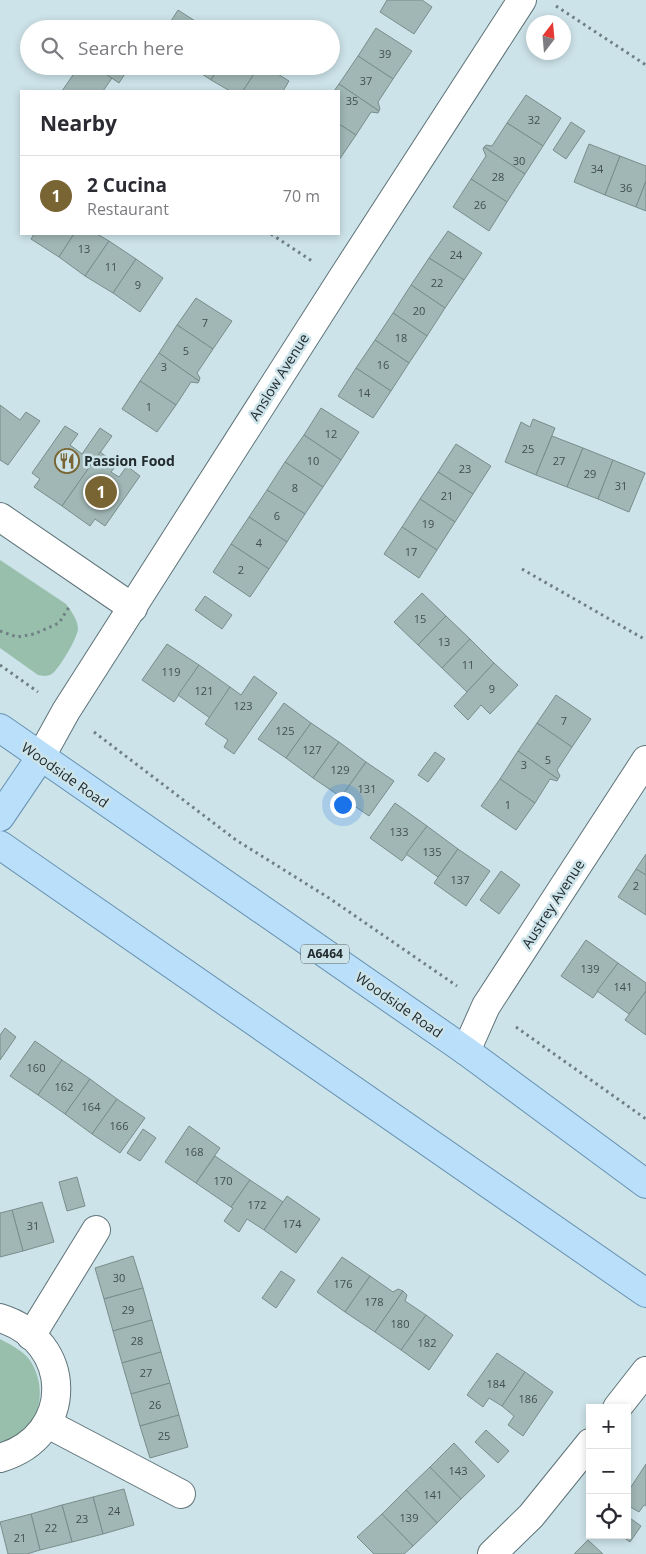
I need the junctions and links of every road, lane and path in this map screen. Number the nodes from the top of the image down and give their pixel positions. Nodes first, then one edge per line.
1 (522, 0) edge
2 (556, 6) dead end
3 (646, 65) edge
4 (272, 235) edge
5 (341, 280) junction
6 (0, 516) edge
7 (522, 569) dead end
8 (88, 577) junction
9 (133, 608) junction
10 (0, 631) edge
11 (646, 640) edge
12 (0, 665) edge
13 (66, 711) junction
14 (0, 728) edge
15 (40, 758) junction
16 (646, 760) edge
17 (0, 817) edge
18 (0, 845) edge
19 (486, 1006) junction
20 (466, 1051) junction
21 (646, 1119) edge
22 (646, 1184) edge
23 (96, 1230) dead end
24 (646, 1292) edge
25 (0, 1318) edge
26 (31, 1336) junction
27 (646, 1371) edge
28 (620, 1404) edge
29 (48, 1424) junction
30 (586, 1448) edge
31 (0, 1458) edge
32 (181, 1494) dead end
33 (492, 1554) edge

1 - 5 street, Anslow Avenue
2 - 3 path
4 - 5 path
5 - 9 street, Anslow Avenue
6 - 8 street
7 - 11 path
8 - 9 street
8 - 10 path
9 - 13 street, Anslow Avenue
12 - 13 path
13 - 15 street, Anslow Avenue
13 - 19 path
14 - 15 main road, Woodside Road / A6464
15 - 17 main road
15 - 20 main road, Woodside Road / A6464
16 - 19 street, Austrey Avenue
18 - 24 main road
19 - 20 street, Austrey Avenue
19 - 21 path
20 - 22 main road, Woodside Road / A6464
23 - 26 street
25 - 26 street
26 - 29 street
27 - 28 street
29 - 31 street
29 - 32 street
30 - 33 street

